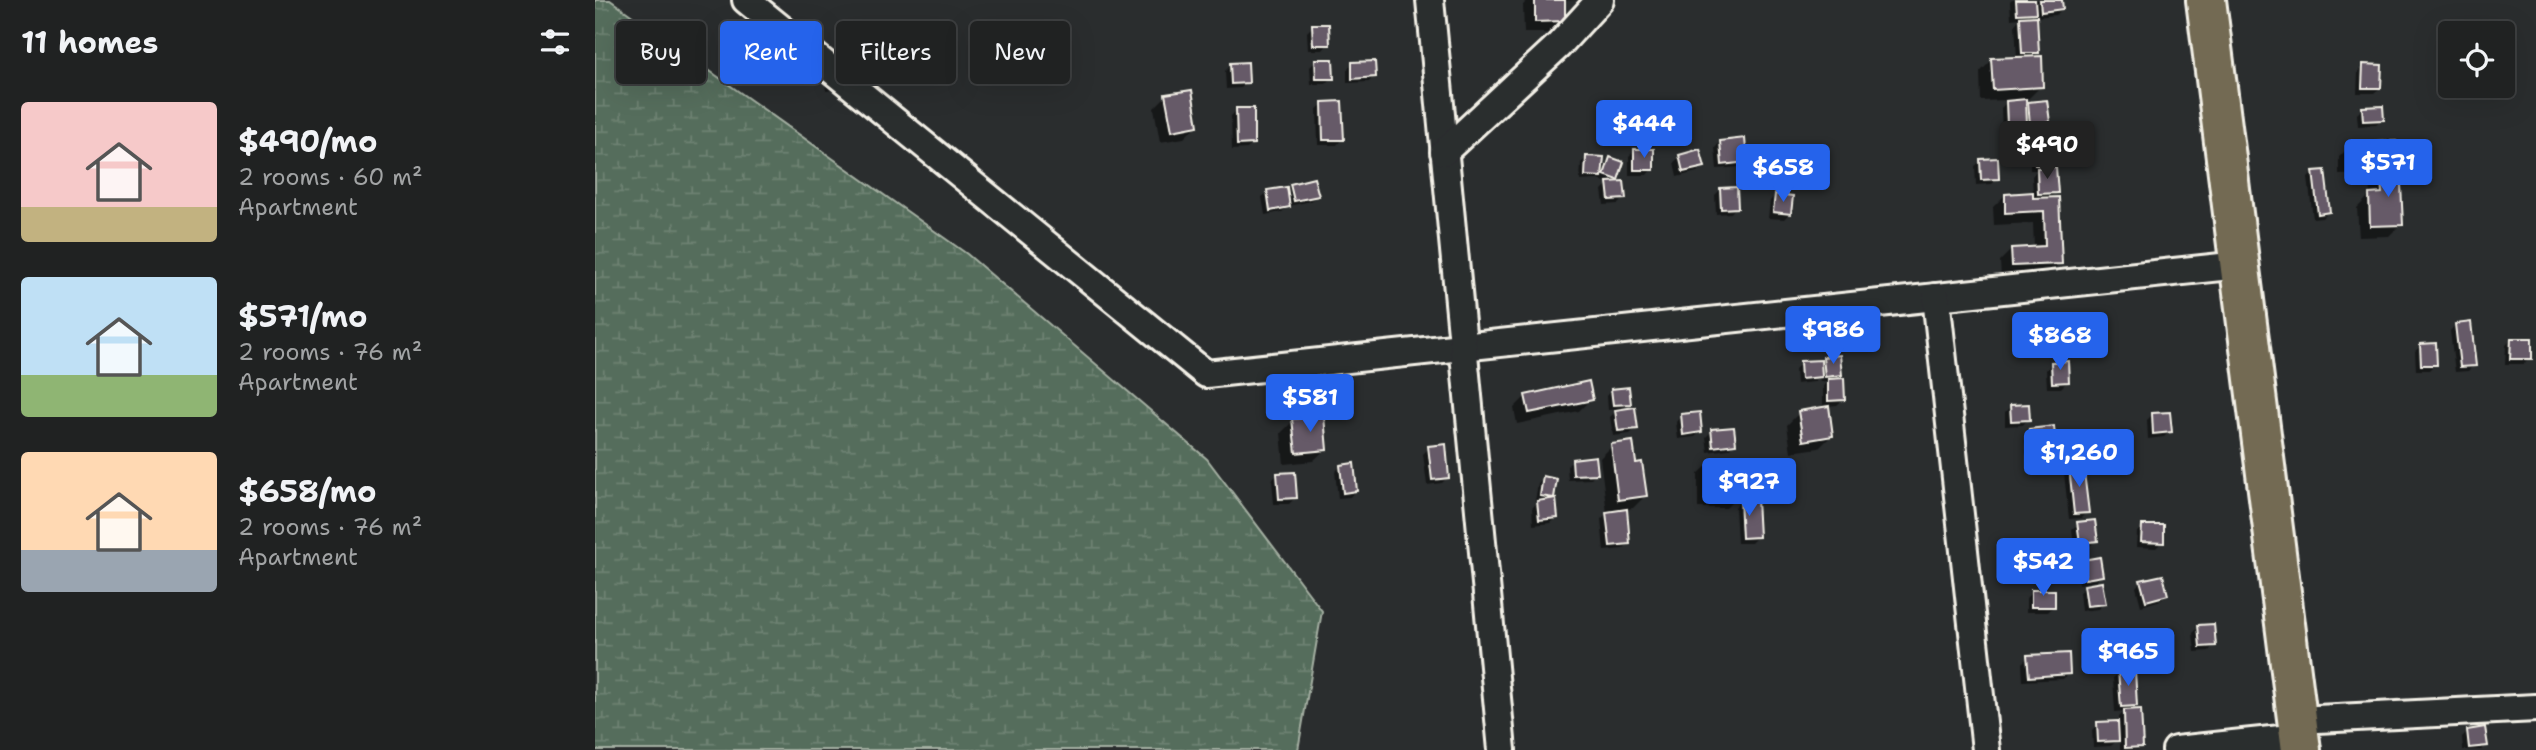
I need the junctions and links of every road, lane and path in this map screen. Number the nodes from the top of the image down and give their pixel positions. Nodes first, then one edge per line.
1 (745, 0) edge
2 (1430, 0) edge
3 (1600, 0) edge
4 (2206, 0) edge
5 (1444, 152) junction
6 (2240, 265) junction
7 (1936, 297) junction
8 (1463, 347) junction
9 (2536, 708) edge
10 (2299, 736) edge
11 (1502, 750) edge
12 (1986, 750) edge
13 (2176, 750) edge

1 - 8 street
2 - 5 street
3 - 5 street
4 - 6 main road
5 - 8 street
6 - 7 street
6 - 10 main road
7 - 8 street
7 - 12 street
8 - 11 street
9 - 10 street
10 - 13 street

